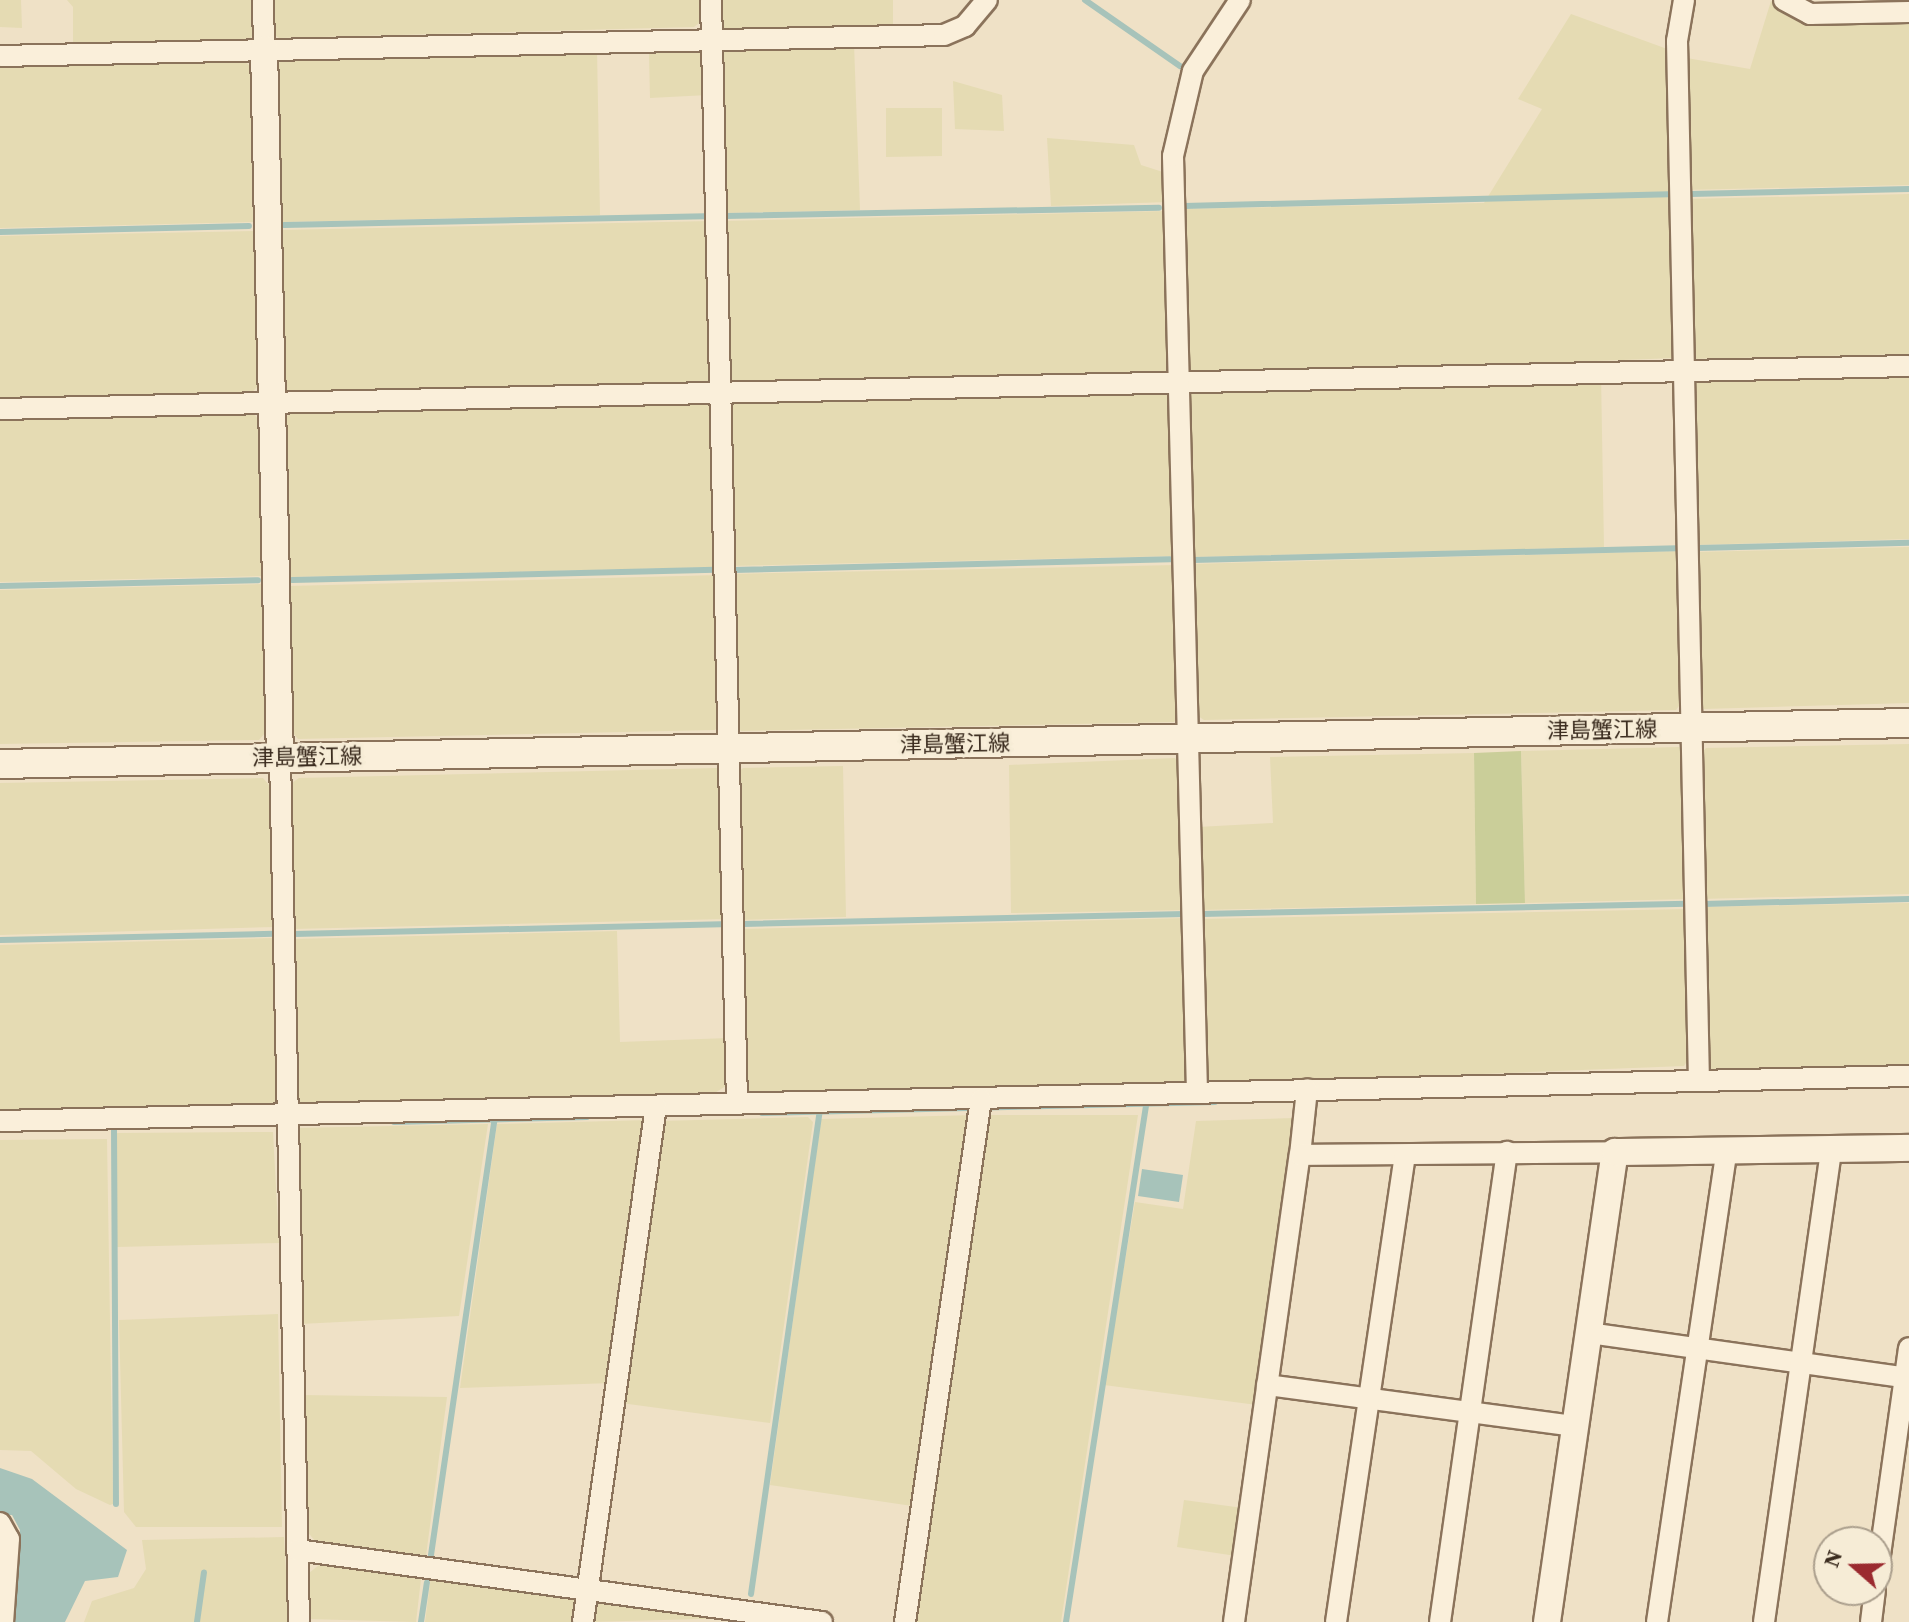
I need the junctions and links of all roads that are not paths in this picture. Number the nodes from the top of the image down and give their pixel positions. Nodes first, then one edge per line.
1 (263, 0) edge
2 (711, 0) edge
3 (987, 0) edge
4 (1240, 0) edge
5 (1684, 0) edge
6 (1784, 0) edge
7 (1909, 12) edge
8 (712, 41) junction
9 (264, 49) junction
10 (0, 56) edge
11 (1909, 366) edge
12 (1683, 371) junction
13 (1178, 384) junction
14 (720, 394) junction
15 (272, 404) junction
16 (0, 409) edge
17 (1909, 723) edge
18 (1692, 728) junction
19 (1189, 740) junction
20 (728, 749) junction
21 (280, 758) junction
22 (0, 764) edge
23 (1909, 1076) edge
24 (1699, 1080) junction
25 (1197, 1092) junction
26 (1307, 1095) junction
27 (737, 1102) junction
28 (980, 1106) junction
29 (655, 1112) junction
30 (287, 1113) junction
31 (0, 1121) edge
32 (1909, 1148) edge
33 (1831, 1150) junction
34 (1507, 1152) junction
35 (1615, 1152) junction
36 (1726, 1152) junction
37 (1300, 1155) junction
38 (1405, 1156) junction
39 (1589, 1333) junction
40 (1697, 1348) junction
41 (1909, 1348) edge
42 (1798, 1363) junction
43 (1907, 1378) edge
44 (1267, 1385) junction
45 (1370, 1399) junction
46 (1469, 1412) junction
47 (1576, 1426) junction
48 (0, 1523) edge
49 (1885, 1526) edge
50 (297, 1550) junction
51 (588, 1588) junction
52 (3, 1622) edge
53 (299, 1622) edge
54 (583, 1622) edge
55 (822, 1622) edge
56 (905, 1622) edge
57 (1234, 1622) edge
58 (1336, 1622) edge
59 (1440, 1622) edge
60 (1547, 1622) edge
61 (1657, 1622) edge
62 (1764, 1622) edge

1 - 9 street
2 - 8 street
3 - 8 street
4 - 13 street
5 - 12 street
6 - 7 street
8 - 9 street
8 - 14 street
9 - 10 street
9 - 15 street
11 - 12 street
12 - 13 street
12 - 18 street
13 - 14 street
13 - 19 street
14 - 15 street
14 - 20 street
15 - 16 street
15 - 21 street
17 - 18 main road, 津島蟹江線
18 - 19 main road, 津島蟹江線
18 - 24 street
19 - 20 main road, 津島蟹江線
19 - 25 street
20 - 21 main road, 津島蟹江線
20 - 27 street
21 - 22 main road, 津島蟹江線
21 - 30 street
23 - 24 street
24 - 26 street
25 - 26 street
25 - 28 street
26 - 37 street
27 - 28 street
27 - 29 street
28 - 56 street
29 - 30 street
29 - 51 street
30 - 31 street
30 - 50 street
32 - 33 street
33 - 36 street
33 - 42 street
34 - 35 street
34 - 38 street
34 - 46 street
35 - 36 street
35 - 39 street
36 - 40 street
37 - 38 street
37 - 44 street
38 - 45 street
39 - 40 street
39 - 47 street
40 - 42 street
40 - 61 street
41 - 43 street
42 - 43 street
42 - 62 street
43 - 49 street
44 - 45 street
44 - 57 street
45 - 46 street
45 - 58 street
46 - 47 street
46 - 59 street
47 - 60 street
48 - 52 street
50 - 51 street
50 - 53 street
51 - 54 street
51 - 55 street

